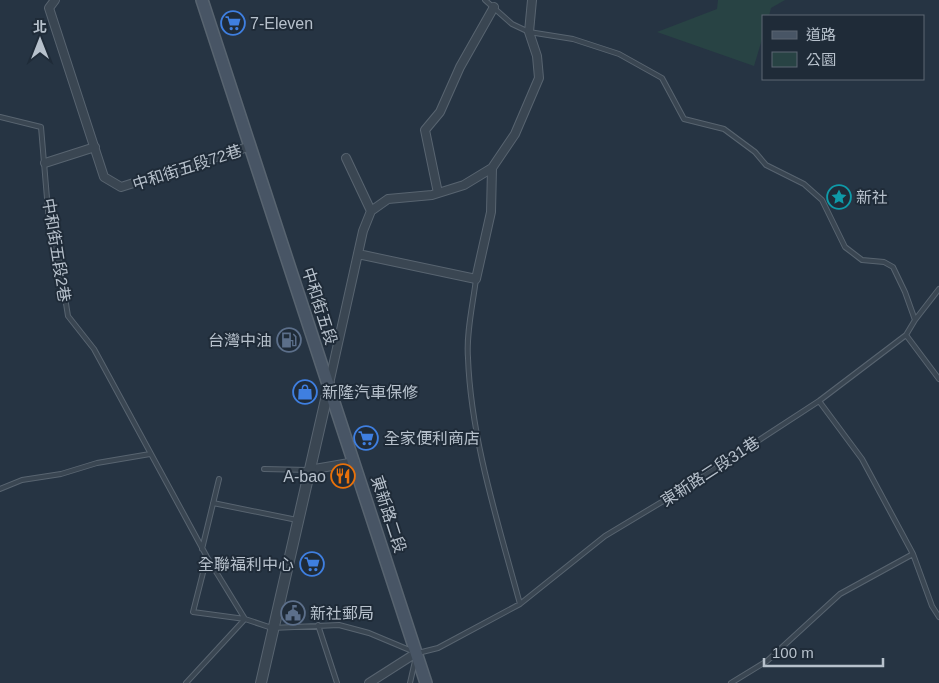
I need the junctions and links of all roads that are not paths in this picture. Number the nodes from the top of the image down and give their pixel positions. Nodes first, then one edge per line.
1 (55, 0) edge
2 (202, 0) edge
3 (485, 0) edge
4 (532, 0) edge
5 (494, 7) junction
6 (529, 32) junction
7 (0, 117) edge
8 (251, 146) junction
9 (95, 147) junction
10 (346, 158) dead end
11 (45, 164) junction
12 (492, 168) junction
13 (438, 193) junction
14 (371, 211) junction
15 (358, 254) junction
16 (476, 279) junction
17 (939, 289) edge
18 (915, 320) junction
19 (906, 335) junction
20 (939, 379) edge
21 (329, 386) junction
22 (819, 401) junction
23 (150, 454) junction
24 (355, 462) junction
25 (264, 469) dead end
26 (309, 470) junction
27 (219, 479) dead end
28 (0, 489) edge
29 (213, 503) junction
30 (297, 520) junction
31 (202, 549) junction
32 (913, 554) junction
33 (207, 557) junction
34 (520, 604) junction
35 (939, 617) edge
36 (246, 620) junction
37 (318, 625) junction
38 (272, 628) junction
39 (416, 653) junction
40 (186, 683) edge
41 (261, 683) edge
42 (337, 683) edge
43 (369, 683) edge
44 (410, 683) edge
45 (426, 683) edge
46 (731, 683) edge

1 - 9 street, 中和街五段72巷
2 - 8 main road, 中和街五段
3 - 5 lane
4 - 6 street
5 - 6 lane
5 - 13 street
6 - 12 street
6 - 18 lane
7 - 11 lane, 中和街五段2巷
8 - 9 street, 中和街五段72巷
8 - 21 main road, 中和街五段
9 - 11 street
10 - 14 street
11 - 23 lane, 中和街五段2巷
12 - 13 street
12 - 16 street
13 - 14 street
14 - 15 street
15 - 16 street
15 - 21 street
16 - 34 lane
17 - 18 lane, 東新路二段31巷
18 - 19 lane, 東新路二段31巷
19 - 20 lane
19 - 22 lane, 東新路二段31巷
21 - 24 main road, 東新路二段
21 - 26 street
22 - 32 lane
22 - 34 lane, 東新路二段31巷
23 - 28 lane
23 - 31 lane, 中和街五段2巷
24 - 26 street
24 - 39 main road, 東新路二段
25 - 26 lane
26 - 30 street
27 - 29 lane
29 - 30 lane
29 - 31 lane
30 - 38 street
31 - 33 lane, 中和街五段2巷
32 - 35 lane
32 - 46 lane
33 - 36 lane, 中和街五段2巷
33 - 36 lane
34 - 39 lane, 東新路二段31巷
36 - 38 lane
36 - 40 lane
37 - 38 lane
37 - 39 lane
37 - 42 lane
38 - 41 street
39 - 43 street
39 - 44 lane
39 - 45 main road, 東新路二段

